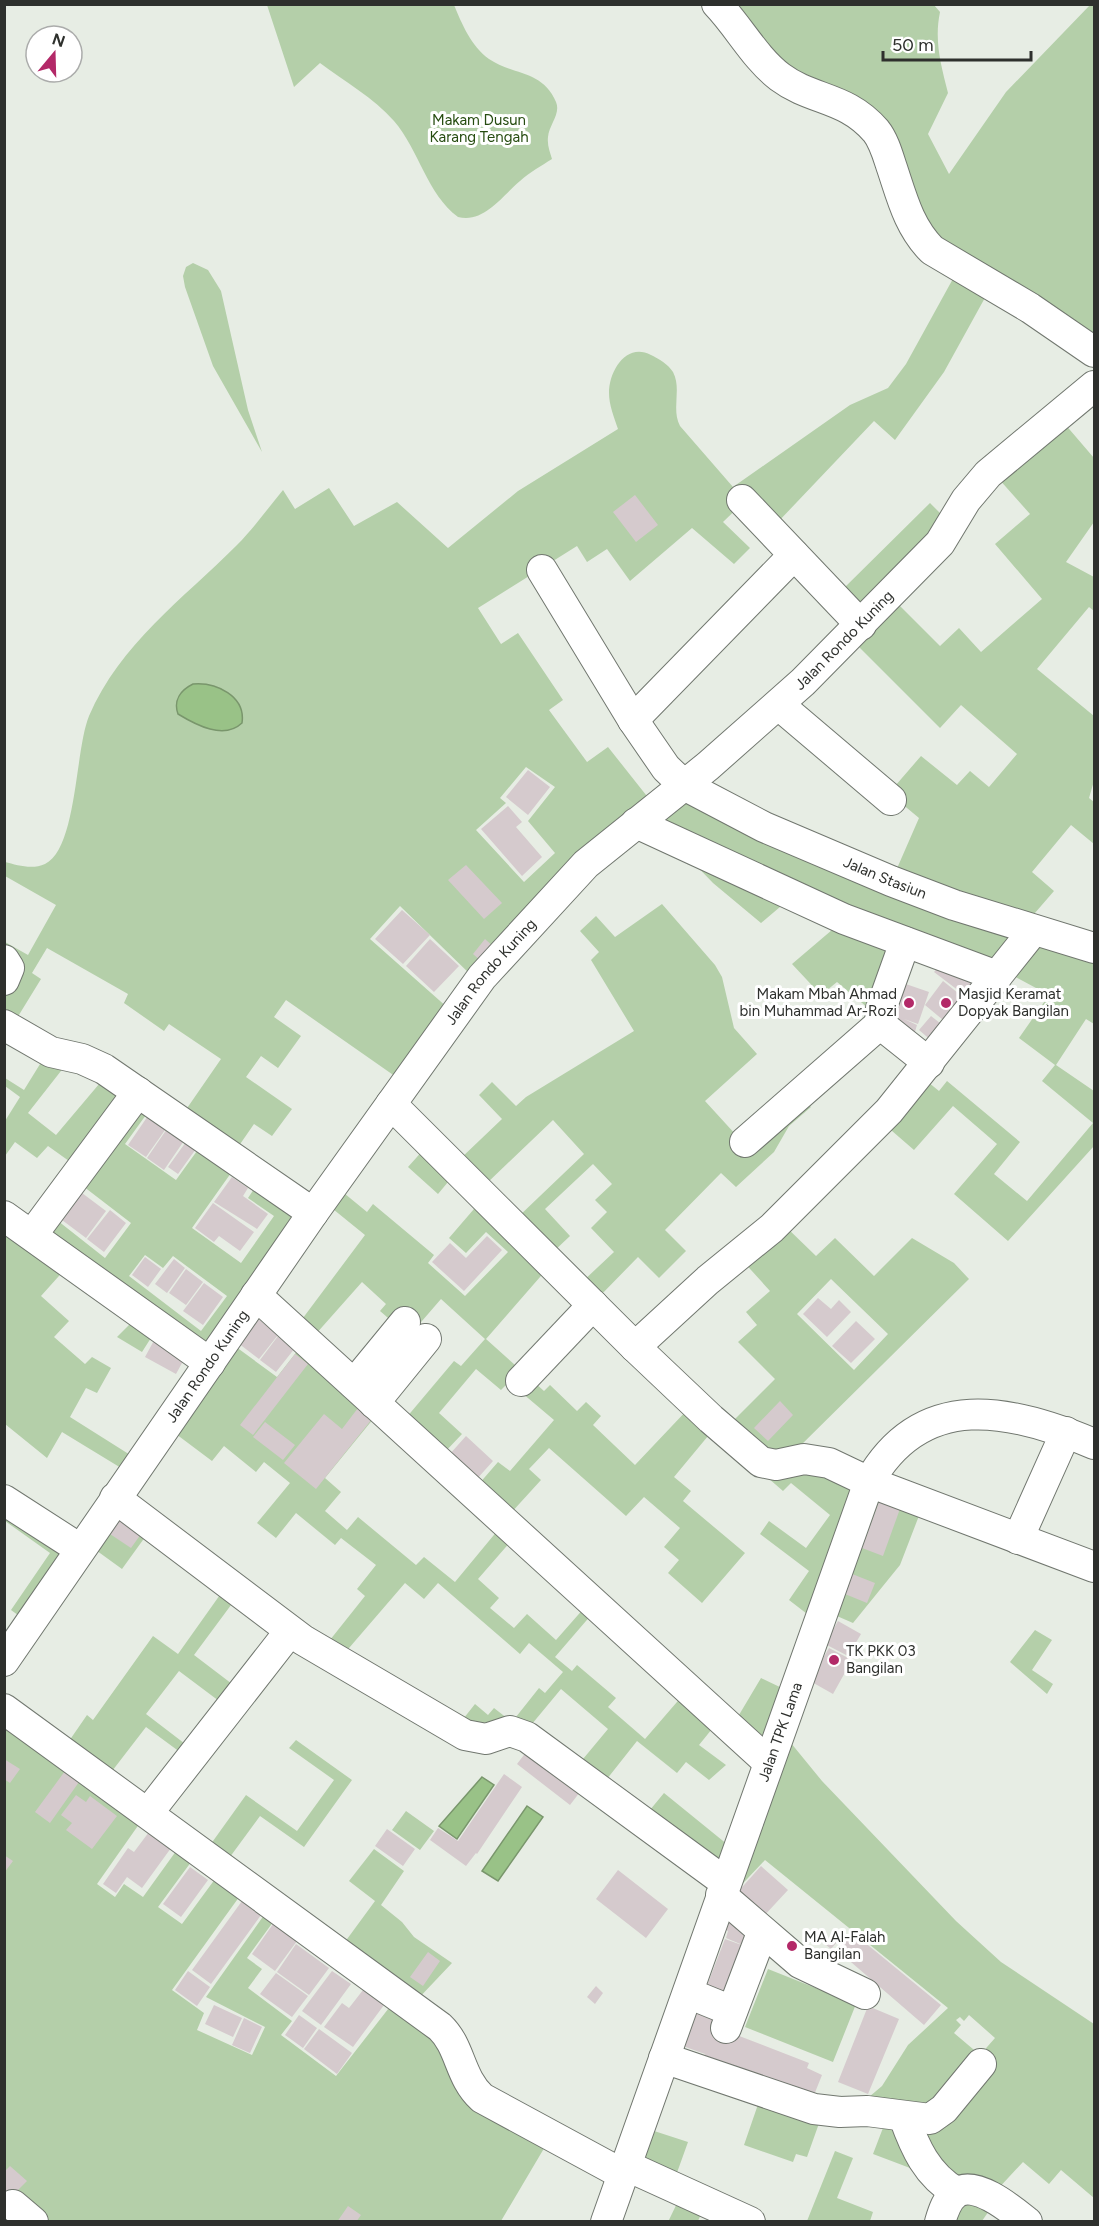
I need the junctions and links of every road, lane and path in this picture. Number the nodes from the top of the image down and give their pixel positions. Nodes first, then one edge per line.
1 (717, 4) edge
2 (1095, 352) edge
3 (1095, 386) edge
4 (742, 500) dead end
5 (794, 555) junction
6 (542, 570) dead end
7 (861, 625) junction
8 (779, 705) junction
9 (633, 720) junction
10 (684, 785) junction
11 (891, 800) dead end
12 (636, 823) junction
13 (1033, 931) junction
14 (905, 942) junction
15 (1095, 948) edge
16 (4, 960) edge
17 (998, 976) junction
18 (4, 980) edge
19 (4, 1024) edge
20 (880, 1024) junction
21 (929, 1063) junction
22 (138, 1092) junction
23 (391, 1104) junction
24 (745, 1142) dead end
25 (313, 1213) junction
26 (4, 1215) edge
27 (32, 1235) junction
28 (256, 1295) junction
29 (593, 1305) junction
30 (416, 1331) dead end
31 (635, 1347) junction
32 (210, 1363) junction
33 (521, 1381) dead end
34 (364, 1394) junction
35 (1066, 1432) junction
36 (1095, 1444) edge
37 (868, 1482) junction
38 (115, 1498) junction
39 (4, 1500) edge
40 (1018, 1539) junction
41 (80, 1550) junction
42 (1095, 1568) edge
43 (290, 1631) junction
44 (4, 1660) edge
45 (4, 1709) edge
46 (768, 1762) junction
47 (148, 1813) junction
48 (723, 1889) junction
49 (762, 1933) junction
50 (865, 1994) dead end
51 (695, 1996) dead end
52 (664, 2058) junction
53 (981, 2064) dead end
54 (904, 2117) junction
55 (625, 2171) junction
56 (956, 2192) junction
57 (606, 2222) edge
58 (750, 2222) edge
59 (940, 2222) edge
60 (1027, 2222) edge

1 - 2 street
3 - 7 street, Jalan Rondo Kuning
4 - 5 street
5 - 7 street
5 - 9 street
6 - 9 street, Jalan Stasiun
7 - 8 street, Jalan Rondo Kuning
8 - 10 street, Jalan Rondo Kuning
8 - 11 street
9 - 10 street, Jalan Stasiun
10 - 12 street, Jalan Rondo Kuning
10 - 13 street, Jalan Stasiun
12 - 14 street
12 - 23 street, Jalan Rondo Kuning
13 - 15 street, Jalan Stasiun
13 - 17 street
14 - 17 street
14 - 20 street
16 - 18 street
17 - 21 street
19 - 22 street
20 - 21 street
20 - 24 street
21 - 31 street
22 - 25 street
22 - 27 street
23 - 25 street, Jalan Rondo Kuning
23 - 29 street
25 - 28 street, Jalan Rondo Kuning
26 - 27 street
27 - 32 street
28 - 32 street, Jalan Rondo Kuning
28 - 34 street
29 - 31 street
29 - 33 street
30 - 34 street
31 - 37 street
32 - 38 street, Jalan Rondo Kuning
34 - 46 street
35 - 36 street, Jalan TPK Lama
35 - 37 street, Jalan TPK Lama
35 - 40 street
37 - 40 street
37 - 46 street, Jalan TPK Lama
38 - 41 street, Jalan Rondo Kuning
38 - 43 street
39 - 41 street
40 - 42 street
41 - 44 street, Jalan Rondo Kuning
43 - 47 street
43 - 48 street
45 - 47 street
46 - 48 street, Jalan TPK Lama
47 - 55 street
48 - 49 street
48 - 52 street, Jalan TPK Lama
49 - 50 street
49 - 51 street
52 - 54 street
52 - 55 street, Jalan TPK Lama
53 - 54 street
54 - 56 street
55 - 57 street, Jalan TPK Lama
55 - 58 street
56 - 59 street
56 - 60 street

